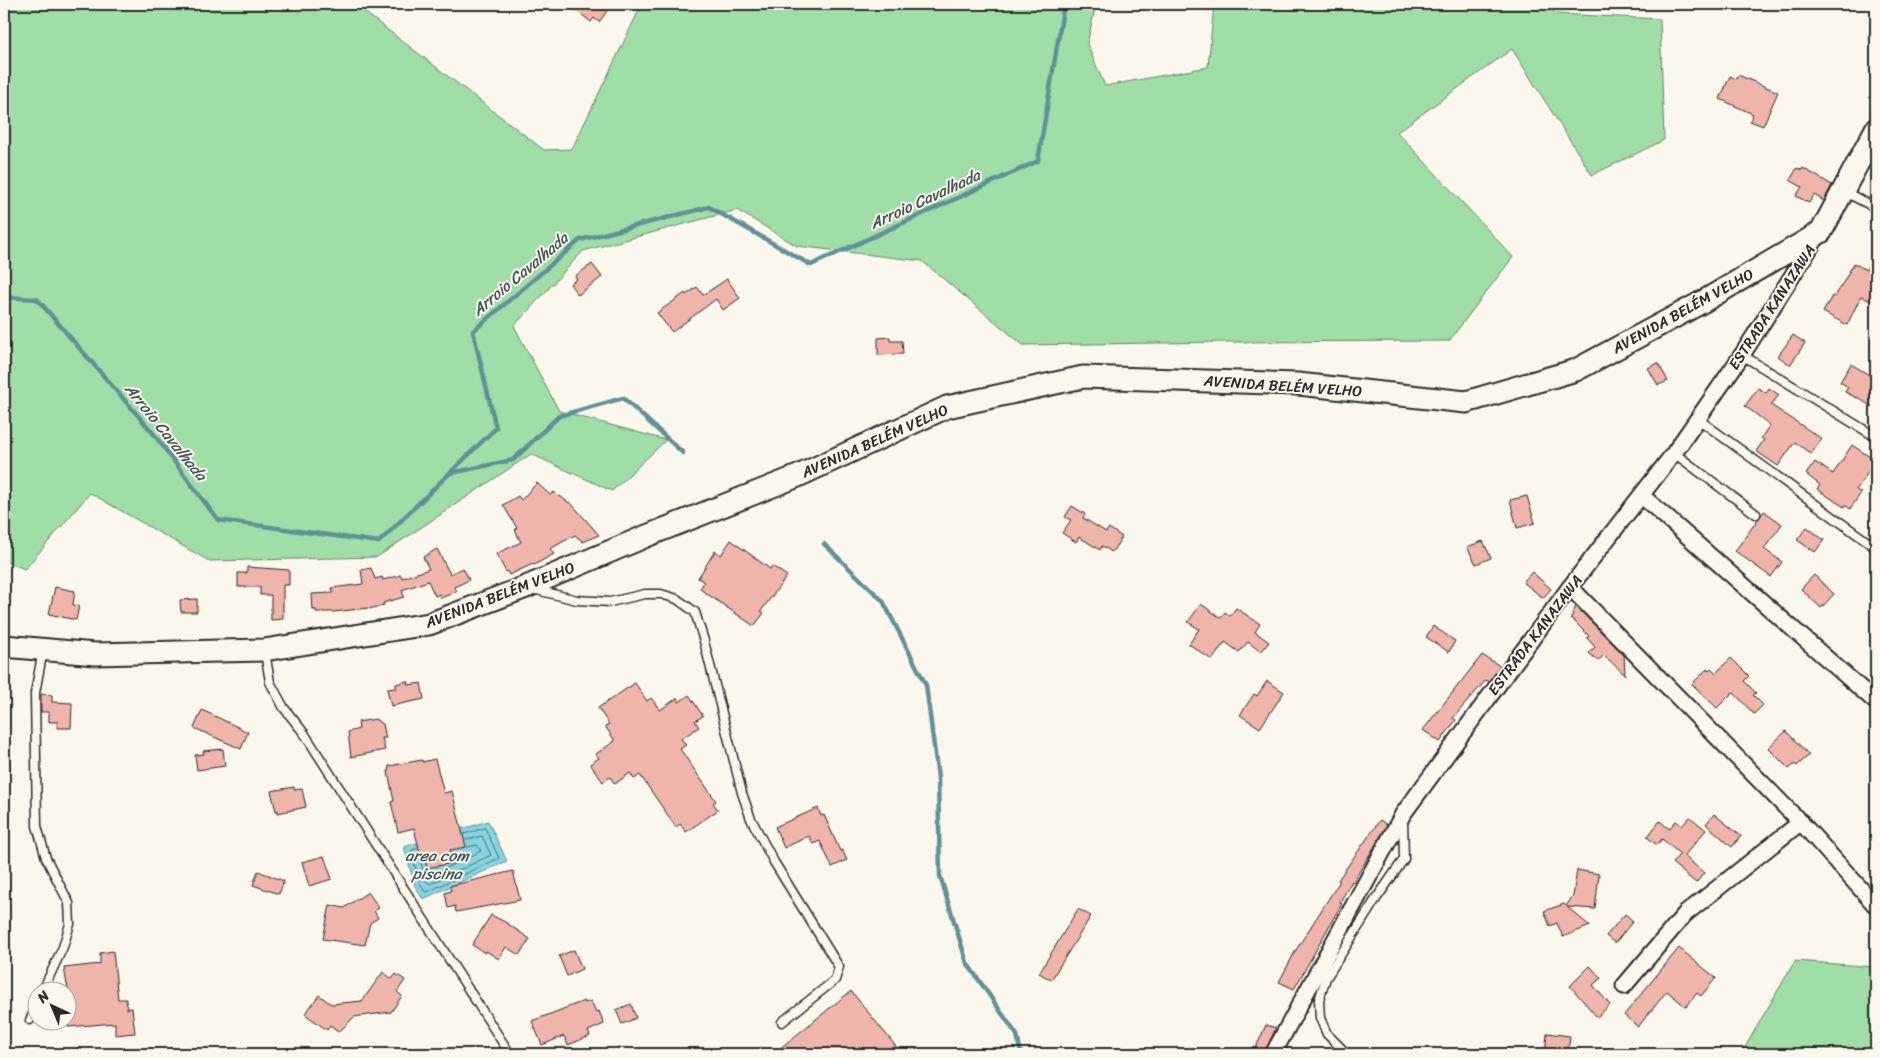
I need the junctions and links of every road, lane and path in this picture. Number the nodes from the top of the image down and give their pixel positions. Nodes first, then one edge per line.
1 (1876, 129) edge
2 (1843, 191) junction
3 (1876, 208) edge
4 (1821, 232) junction
5 (1742, 355) junction
6 (1698, 419) junction
7 (1876, 437) edge
8 (1674, 453) junction
9 (1642, 496) junction
10 (1756, 514) dead end
11 (1876, 548) edge
12 (526, 587) junction
13 (1570, 588) junction
14 (4, 646) edge
15 (44, 649) junction
16 (264, 650) junction
17 (1876, 702) edge
18 (1403, 814) junction
19 (1801, 822) junction
20 (1876, 906) edge
21 (48, 980) edge
22 (1624, 986) dead end
23 (782, 1022) dead end
24 (510, 1054) edge
25 (1273, 1054) edge
26 (1347, 1054) edge

1 - 2 main road
2 - 3 lane
2 - 4 main road
4 - 5 street, ESTRADA KANAZAWA
4 - 12 main road, AVENIDA BELÉM VELHO
5 - 6 street, ESTRADA KANAZAWA
5 - 7 lane
6 - 8 street, ESTRADA KANAZAWA
6 - 11 lane
8 - 9 street, ESTRADA KANAZAWA
8 - 10 lane
9 - 13 street, ESTRADA KANAZAWA
9 - 17 street
12 - 16 main road, AVENIDA BELÉM VELHO
12 - 23 lane
13 - 18 street, ESTRADA KANAZAWA
13 - 19 street
14 - 15 main road, AVENIDA BELÉM VELHO
15 - 16 main road, AVENIDA BELÉM VELHO
15 - 21 lane
16 - 24 lane
18 - 25 street, ESTRADA KANAZAWA
18 - 26 lane
19 - 20 street
19 - 22 street

